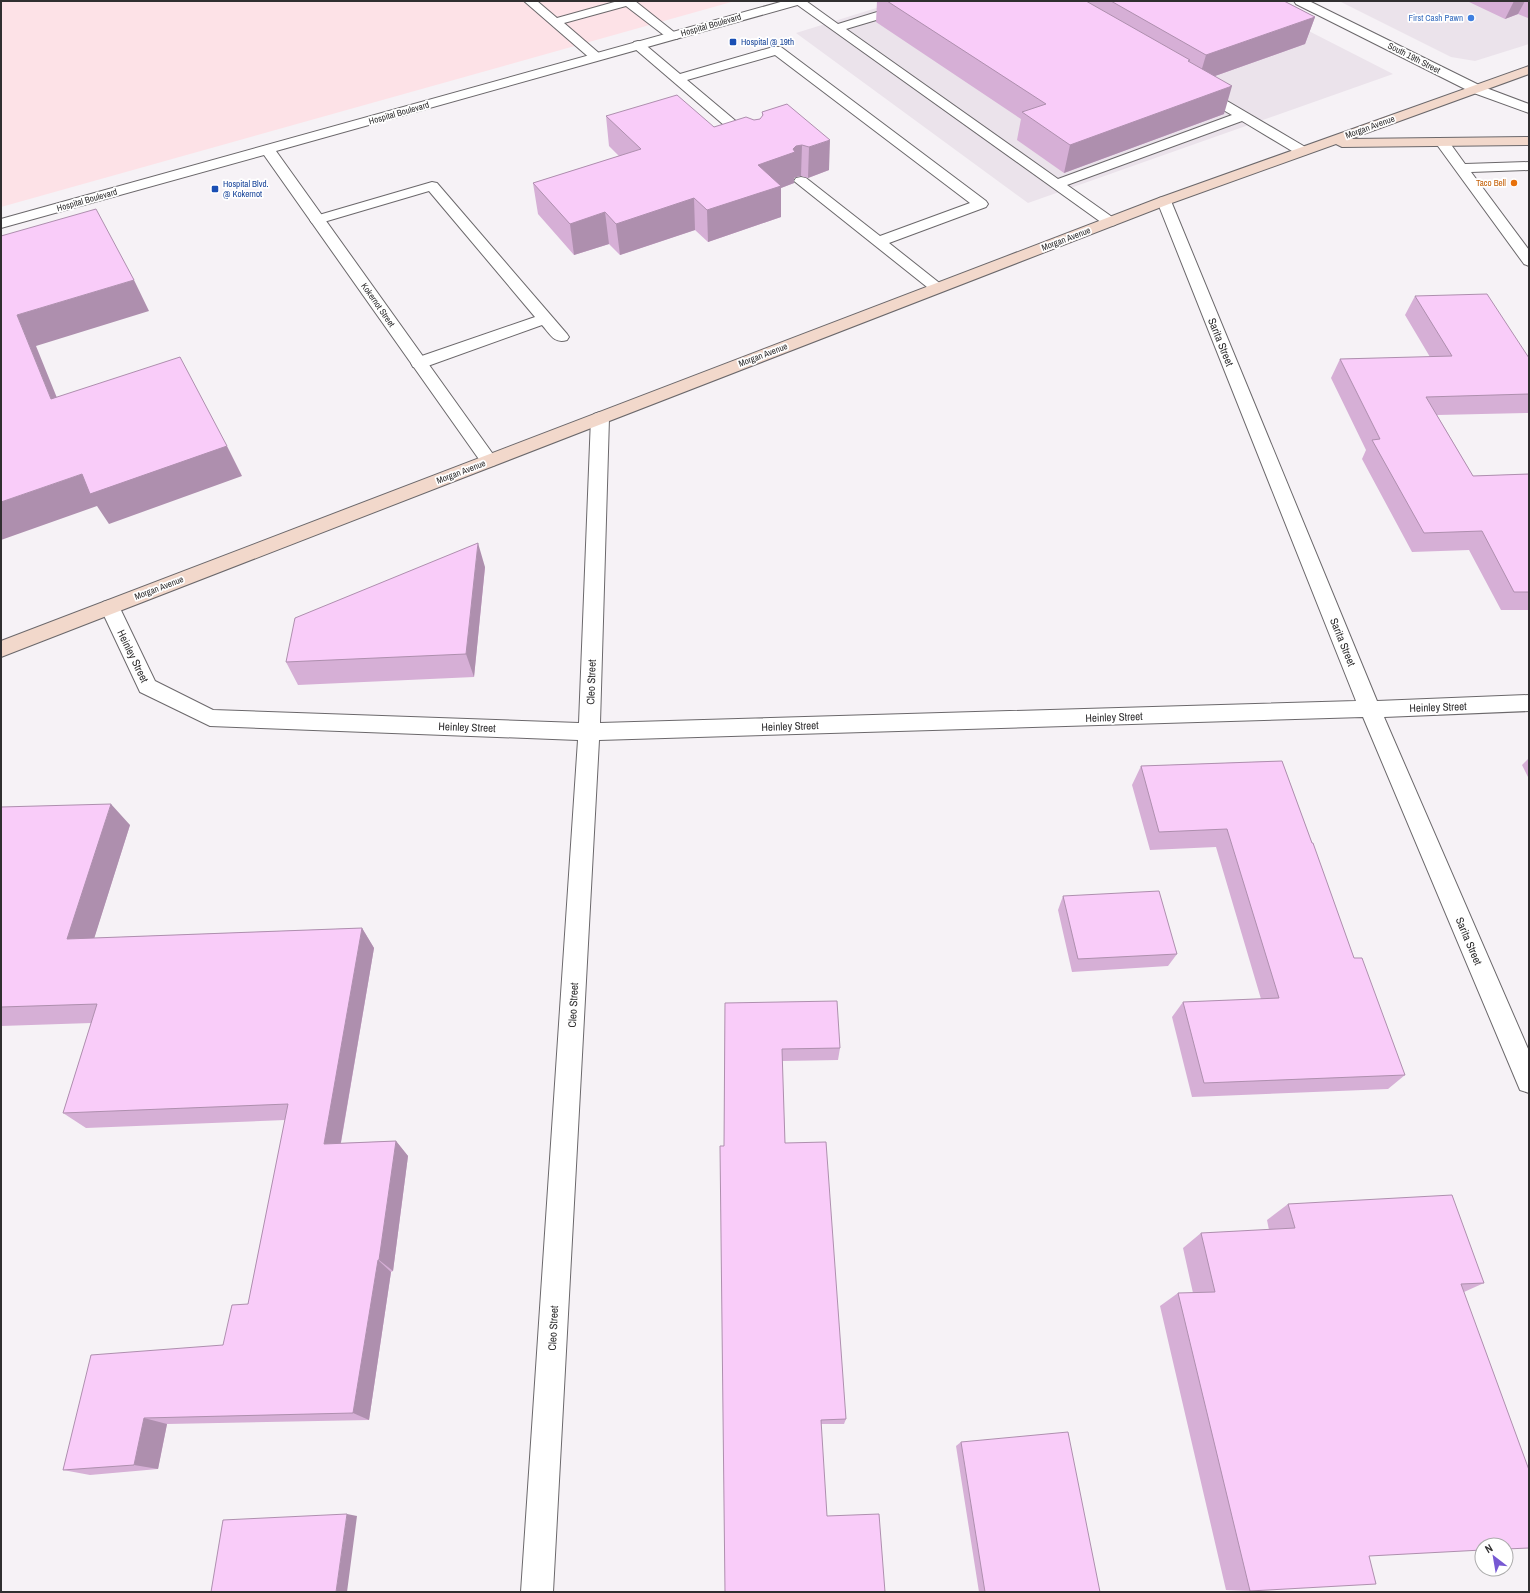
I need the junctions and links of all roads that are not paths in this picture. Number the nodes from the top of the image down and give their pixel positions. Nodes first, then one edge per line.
1 (530, 1) edge
2 (797, 1) edge
3 (926, 1) edge
4 (1300, 1) edge
5 (628, 2) edge
6 (554, 22) junction
7 (837, 28) junction
8 (673, 36) junction
9 (638, 45) junction
10 (596, 57) junction
11 (1529, 70) edge
12 (678, 79) junction
13 (1189, 84) edge
14 (1476, 89) junction
15 (1529, 109) edge
16 (1243, 116) junction
17 (1529, 141) edge
18 (1442, 142) junction
19 (1325, 143) junction
20 (755, 145) edge
21 (267, 149) junction
22 (1302, 151) junction
23 (1529, 166) edge
24 (1462, 168) junction
25 (800, 181) edge
26 (1058, 184) junction
27 (1164, 201) junction
28 (317, 220) junction
29 (1110, 222) junction
30 (1, 224) edge
31 (878, 242) junction
32 (1529, 261) edge
33 (937, 288) junction
34 (545, 319) junction
35 (561, 337) dead end
36 (419, 363) junction
37 (600, 418) junction
38 (489, 461) junction
39 (110, 607) junction
40 (1, 649) edge
41 (1529, 703) edge
42 (1370, 710) junction
43 (590, 732) junction
44 (1529, 1081) edge
45 (537, 1592) edge

1 - 6 street
2 - 7 street
2 - 8 street, Hospital Boulevard
3 - 7 street
4 - 14 street, South 19th Street
5 - 6 street
5 - 8 street
6 - 10 street
7 - 26 street
8 - 9 street, Hospital Boulevard
9 - 10 street, Hospital Boulevard
9 - 12 street
10 - 21 street, Hospital Boulevard
11 - 14 main road, Morgan Avenue
12 - 20 street
12 - 31 street
13 - 16 street
14 - 15 street, South 19th Street
14 - 19 main road, Morgan Avenue
16 - 22 street
16 - 26 street
17 - 18 main road
18 - 19 main road
18 - 24 street
19 - 22 main road, Morgan Avenue
21 - 28 street, Kokernot Street
21 - 30 street, Hospital Boulevard
22 - 27 main road, Morgan Avenue
23 - 24 street
24 - 32 street
25 - 31 street
26 - 29 street
27 - 29 main road, Morgan Avenue
27 - 42 street, Sarita Street
28 - 34 street
28 - 36 street, Kokernot Street
29 - 33 main road, Morgan Avenue
31 - 33 street
33 - 37 main road, Morgan Avenue
34 - 35 street
34 - 36 street
36 - 38 street, Kokernot Street
37 - 38 main road, Morgan Avenue
37 - 43 street, Cleo Street
38 - 39 main road, Morgan Avenue
39 - 40 main road, Morgan Avenue
39 - 43 street, Heinley Street
41 - 42 street, Heinley Street
42 - 43 street, Heinley Street
42 - 44 street, Sarita Street
43 - 45 street, Cleo Street

